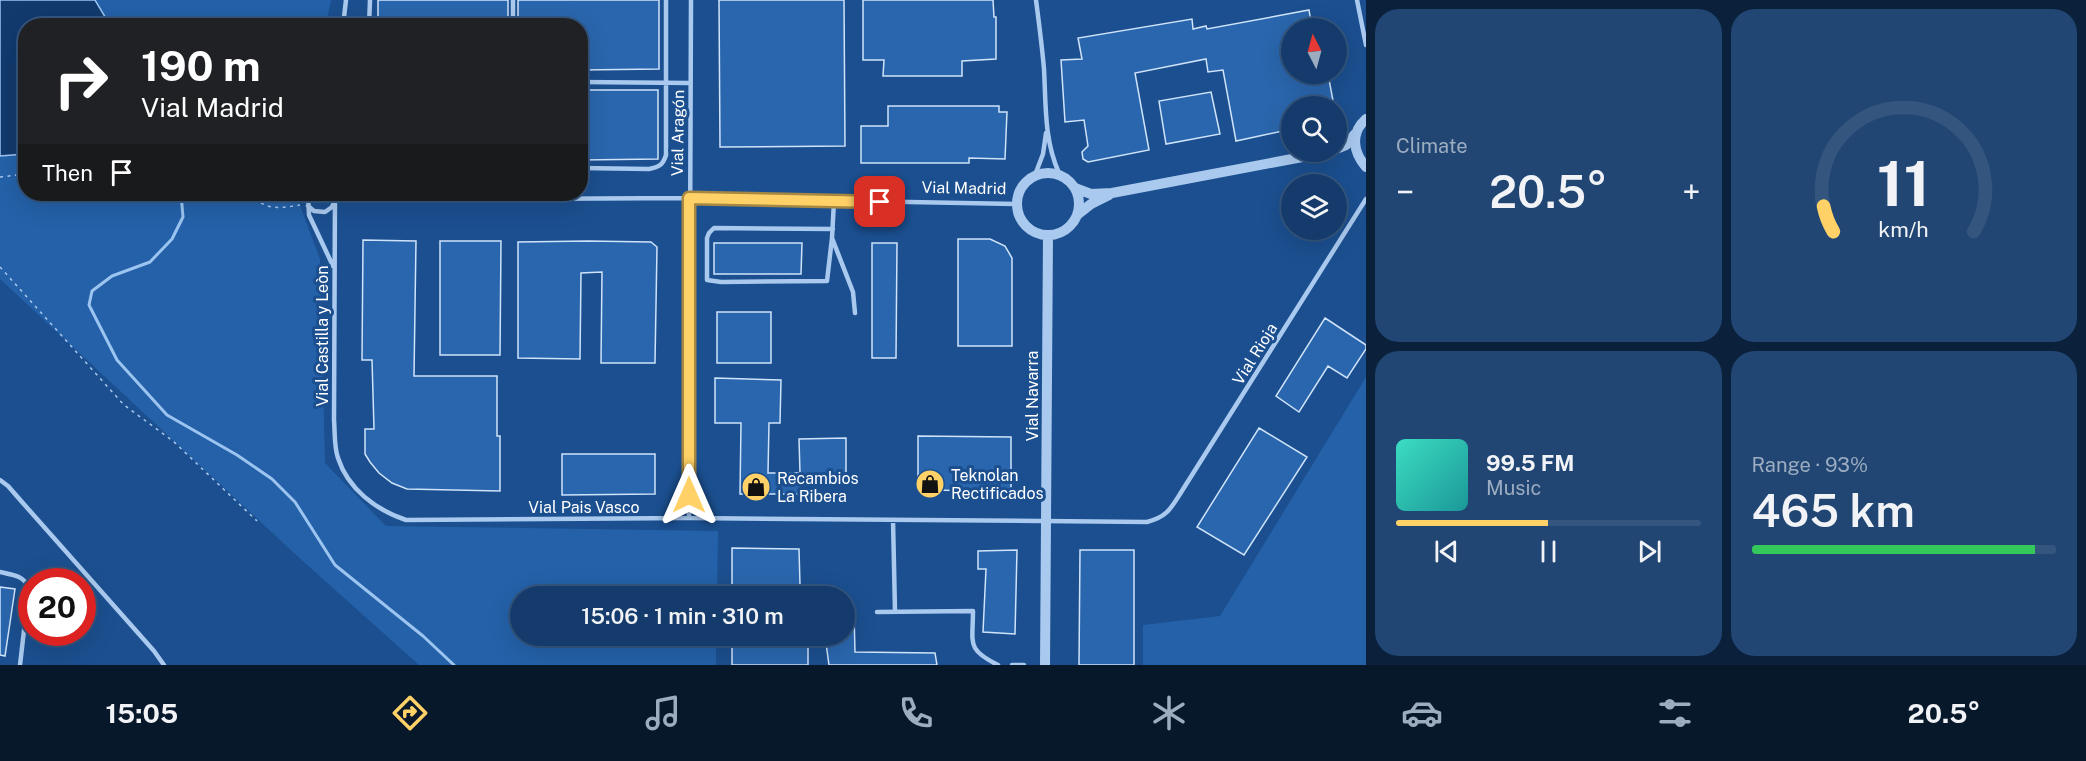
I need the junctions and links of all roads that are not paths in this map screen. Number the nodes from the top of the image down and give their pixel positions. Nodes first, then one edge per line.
1 (346, 0) edge
2 (370, 0) edge
3 (513, 0) edge
4 (666, 0) edge
5 (691, 0) edge
6 (1036, 0) edge
7 (1357, 0) edge
8 (344, 18) edge
9 (369, 18) edge
10 (513, 18) edge
11 (1366, 45) edge
12 (588, 82) edge
13 (666, 82) junction
14 (690, 83) junction
15 (1366, 119) edge
16 (1046, 130) junction
17 (1356, 134) junction
18 (1347, 143) edge
19 (1347, 151) edge
20 (1357, 155) junction
21 (1281, 161) edge
22 (1366, 167) edge
23 (588, 168) edge
24 (1059, 173) junction
25 (1035, 175) junction
26 (1075, 188) junction
27 (1112, 193) junction
28 (588, 197) edge
29 (689, 198) junction
30 (1366, 199) edge
31 (307, 201) edge
32 (334, 201) edge
33 (335, 201) edge
34 (834, 201) junction
35 (1016, 204) junction
36 (306, 205) junction
37 (1077, 215) junction
38 (833, 229) junction
39 (1048, 235) junction
40 (832, 238) junction
41 (334, 272) junction
42 (855, 313) dead end
43 (346, 477) joint
44 (0, 480) edge
45 (689, 518) junction
46 (1161, 519) joint
47 (893, 520) junction
48 (1047, 521) junction
49 (0, 572) edge
50 (895, 611) junction
51 (877, 612) dead end
52 (20, 665) edge
53 (164, 665) edge
54 (998, 665) edge
55 (1015, 665) edge
56 (1024, 665) edge
57 (1045, 665) edge

1 - 8 lane
2 - 9 lane
3 - 10 lane
4 - 13 lane
5 - 14 lane, Vial Aragón
6 - 16 lane
7 - 11 lane
12 - 13 lane
13 - 14 lane
13 - 23 lane
14 - 29 lane, Vial Aragón
15 - 17 street
16 - 24 lane
16 - 25 lane
17 - 18 street
17 - 20 street
19 - 20 street
20 - 22 street
21 - 27 street
24 - 25 street
24 - 26 street
25 - 35 street
26 - 27 street
26 - 37 street
27 - 37 street
28 - 29 lane, Vial Madrid
29 - 34 lane, Vial Madrid
29 - 45 lane, Vial Aragón
30 - 46 lane, Vial Rioja
31 - 36 lane
32 - 36 lane
33 - 41 lane, Vial Castilla y Leòn
34 - 35 lane, Vial Madrid
34 - 38 lane
35 - 39 street
36 - 41 lane
37 - 39 street
38 - 40 lane
38 - 40 lane
39 - 48 street, Vial Navarra
40 - 42 lane
41 - 43 lane, Vial Castilla y Leòn
43 - 45 lane, Vial Pais Vasco
44 - 53 lane
45 - 47 lane, Vial Pais Vasco
46 - 48 lane, Vial Pais Vasco
47 - 48 lane, Vial Pais Vasco
47 - 50 lane
48 - 57 street, Vial Navarra
49 - 52 lane
50 - 51 lane
50 - 54 lane
55 - 56 lane

